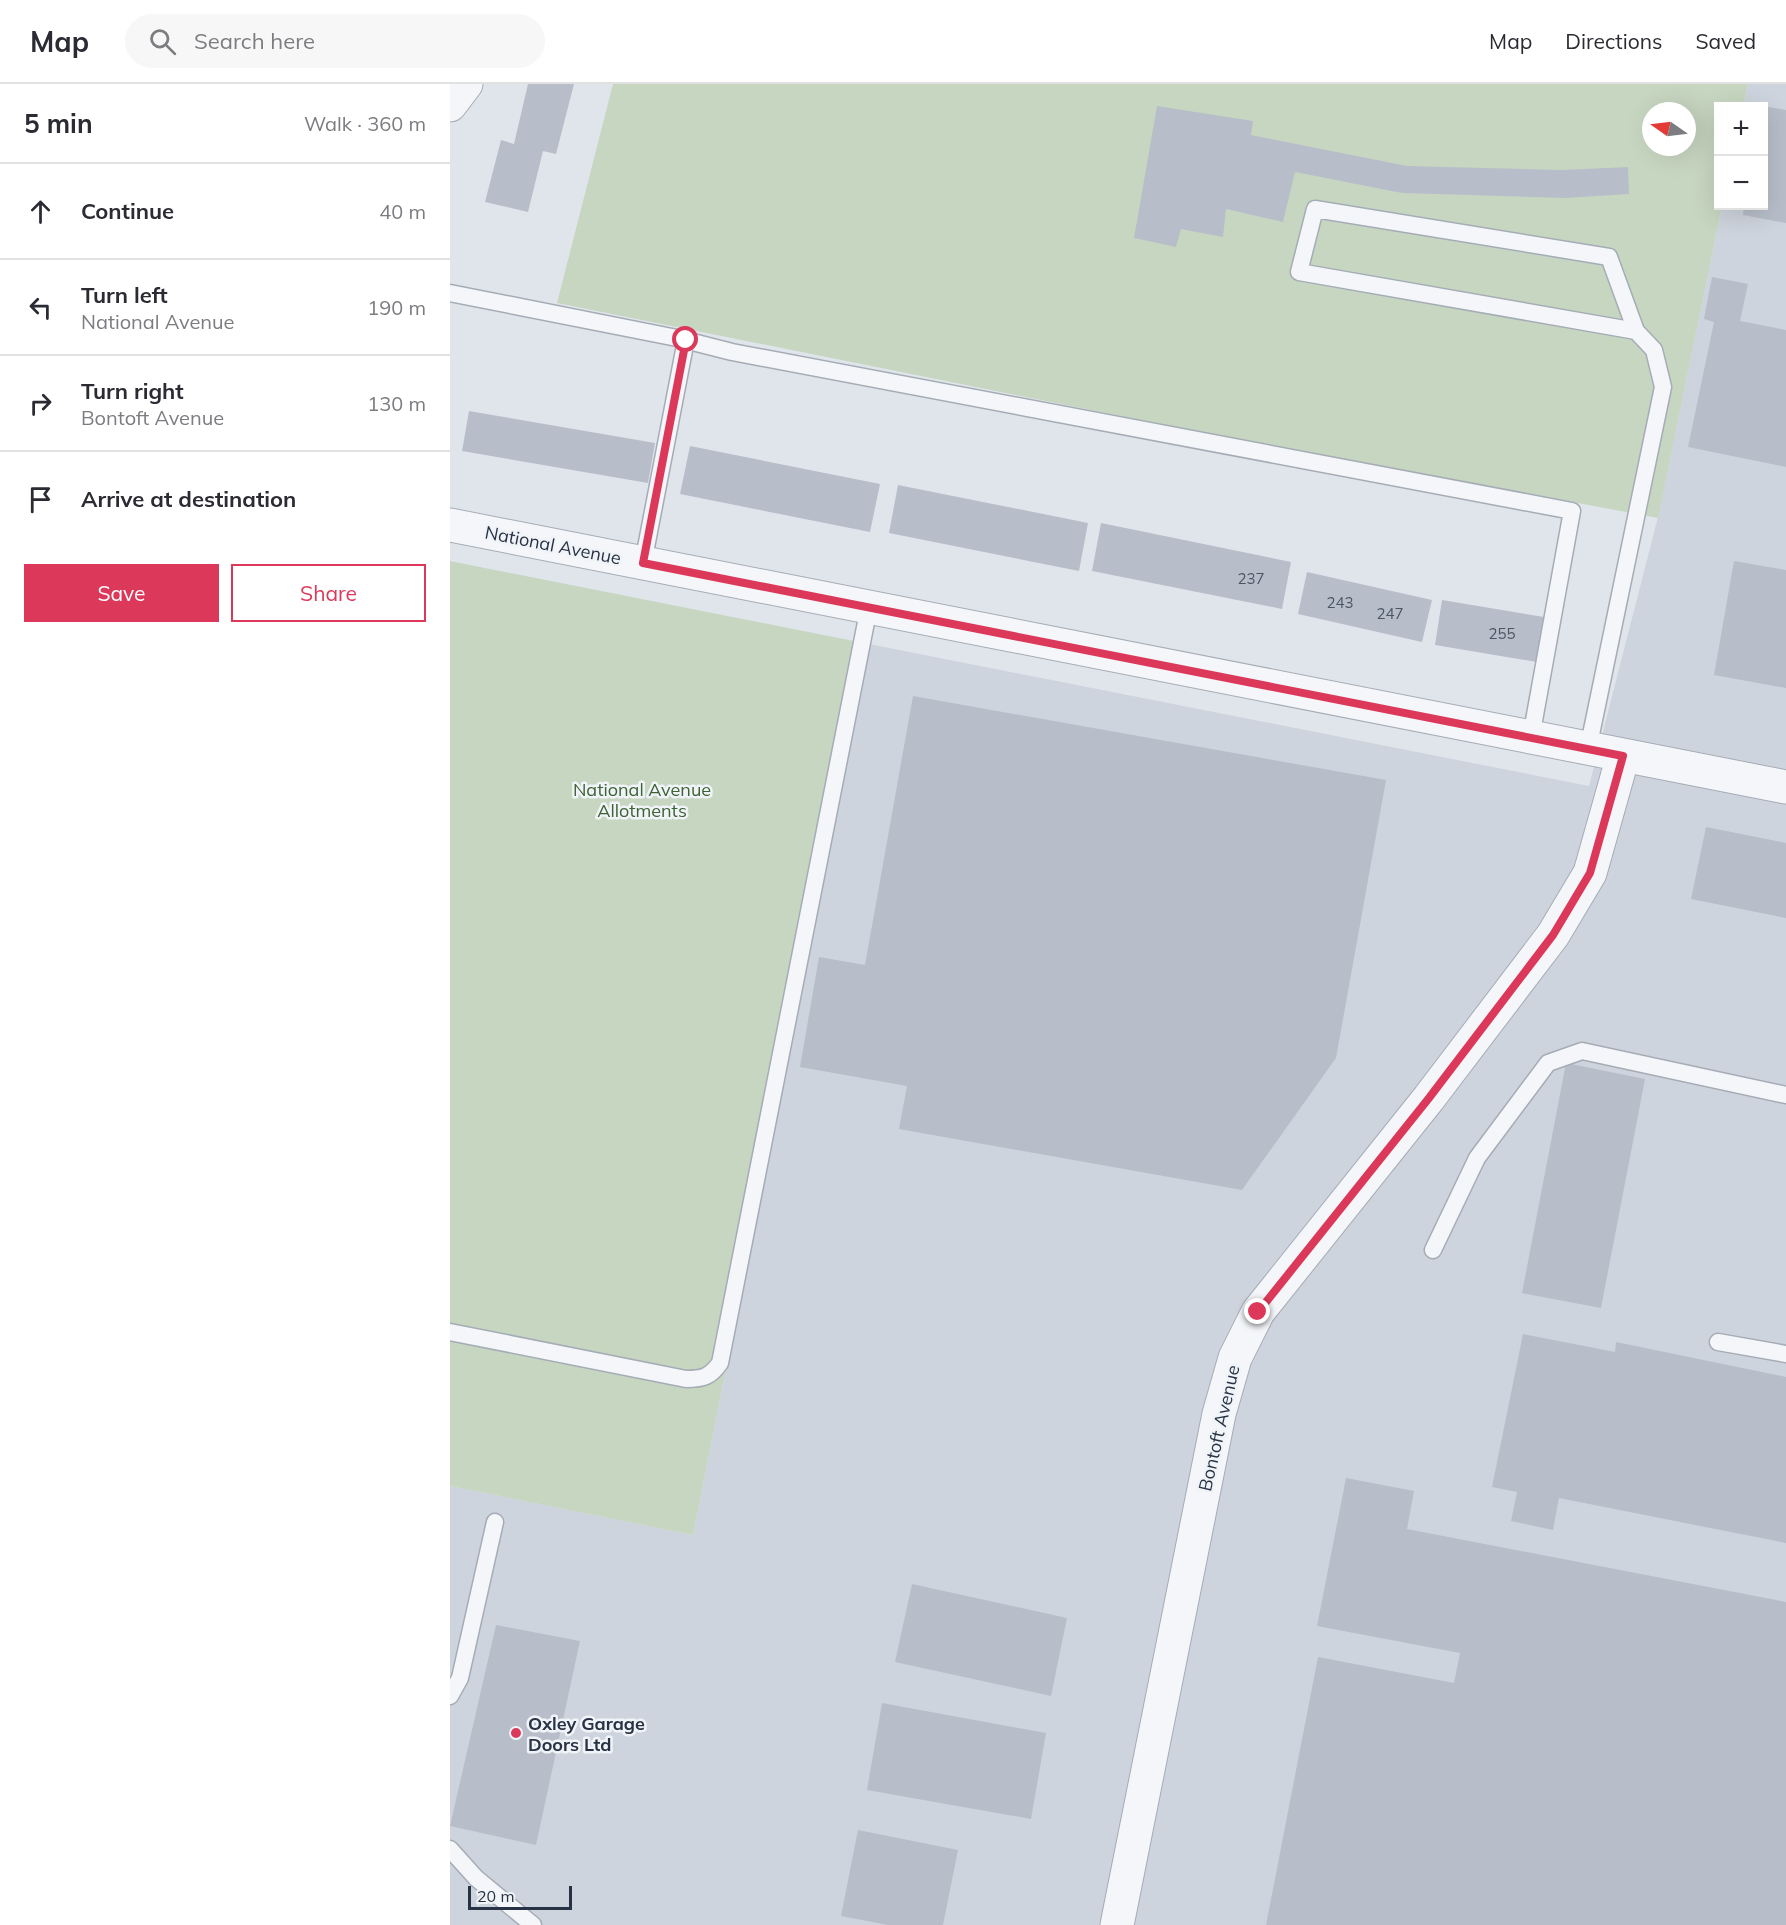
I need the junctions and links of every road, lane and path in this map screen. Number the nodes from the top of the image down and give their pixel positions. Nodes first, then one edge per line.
1 (466, 84) edge
2 (450, 105) edge
3 (450, 293) edge
4 (1636, 331) junction
5 (686, 340) junction
6 (450, 525) edge
7 (643, 563) junction
8 (869, 607) junction
9 (1531, 737) junction
10 (1588, 749) junction
11 (1623, 756) junction
12 (1786, 787) edge
13 (1786, 1095) edge
14 (1433, 1250) dead end
15 (450, 1332) edge
16 (1719, 1342) dead end
17 (1786, 1354) edge
18 (495, 1522) dead end
19 (450, 1696) edge
20 (450, 1849) edge
21 (532, 1925) edge
22 (1118, 1925) edge

1 - 2 street
3 - 5 lane
4 - 4 lane
4 - 10 lane
5 - 7 lane
5 - 9 lane
6 - 7 street, National Avenue
7 - 8 street, National Avenue
8 - 9 street, National Avenue
8 - 15 lane
9 - 10 street, National Avenue
10 - 11 street, National Avenue
11 - 12 street, National Avenue
11 - 22 street, Bontoft Avenue
13 - 14 lane
16 - 17 lane
18 - 19 lane
20 - 21 lane

